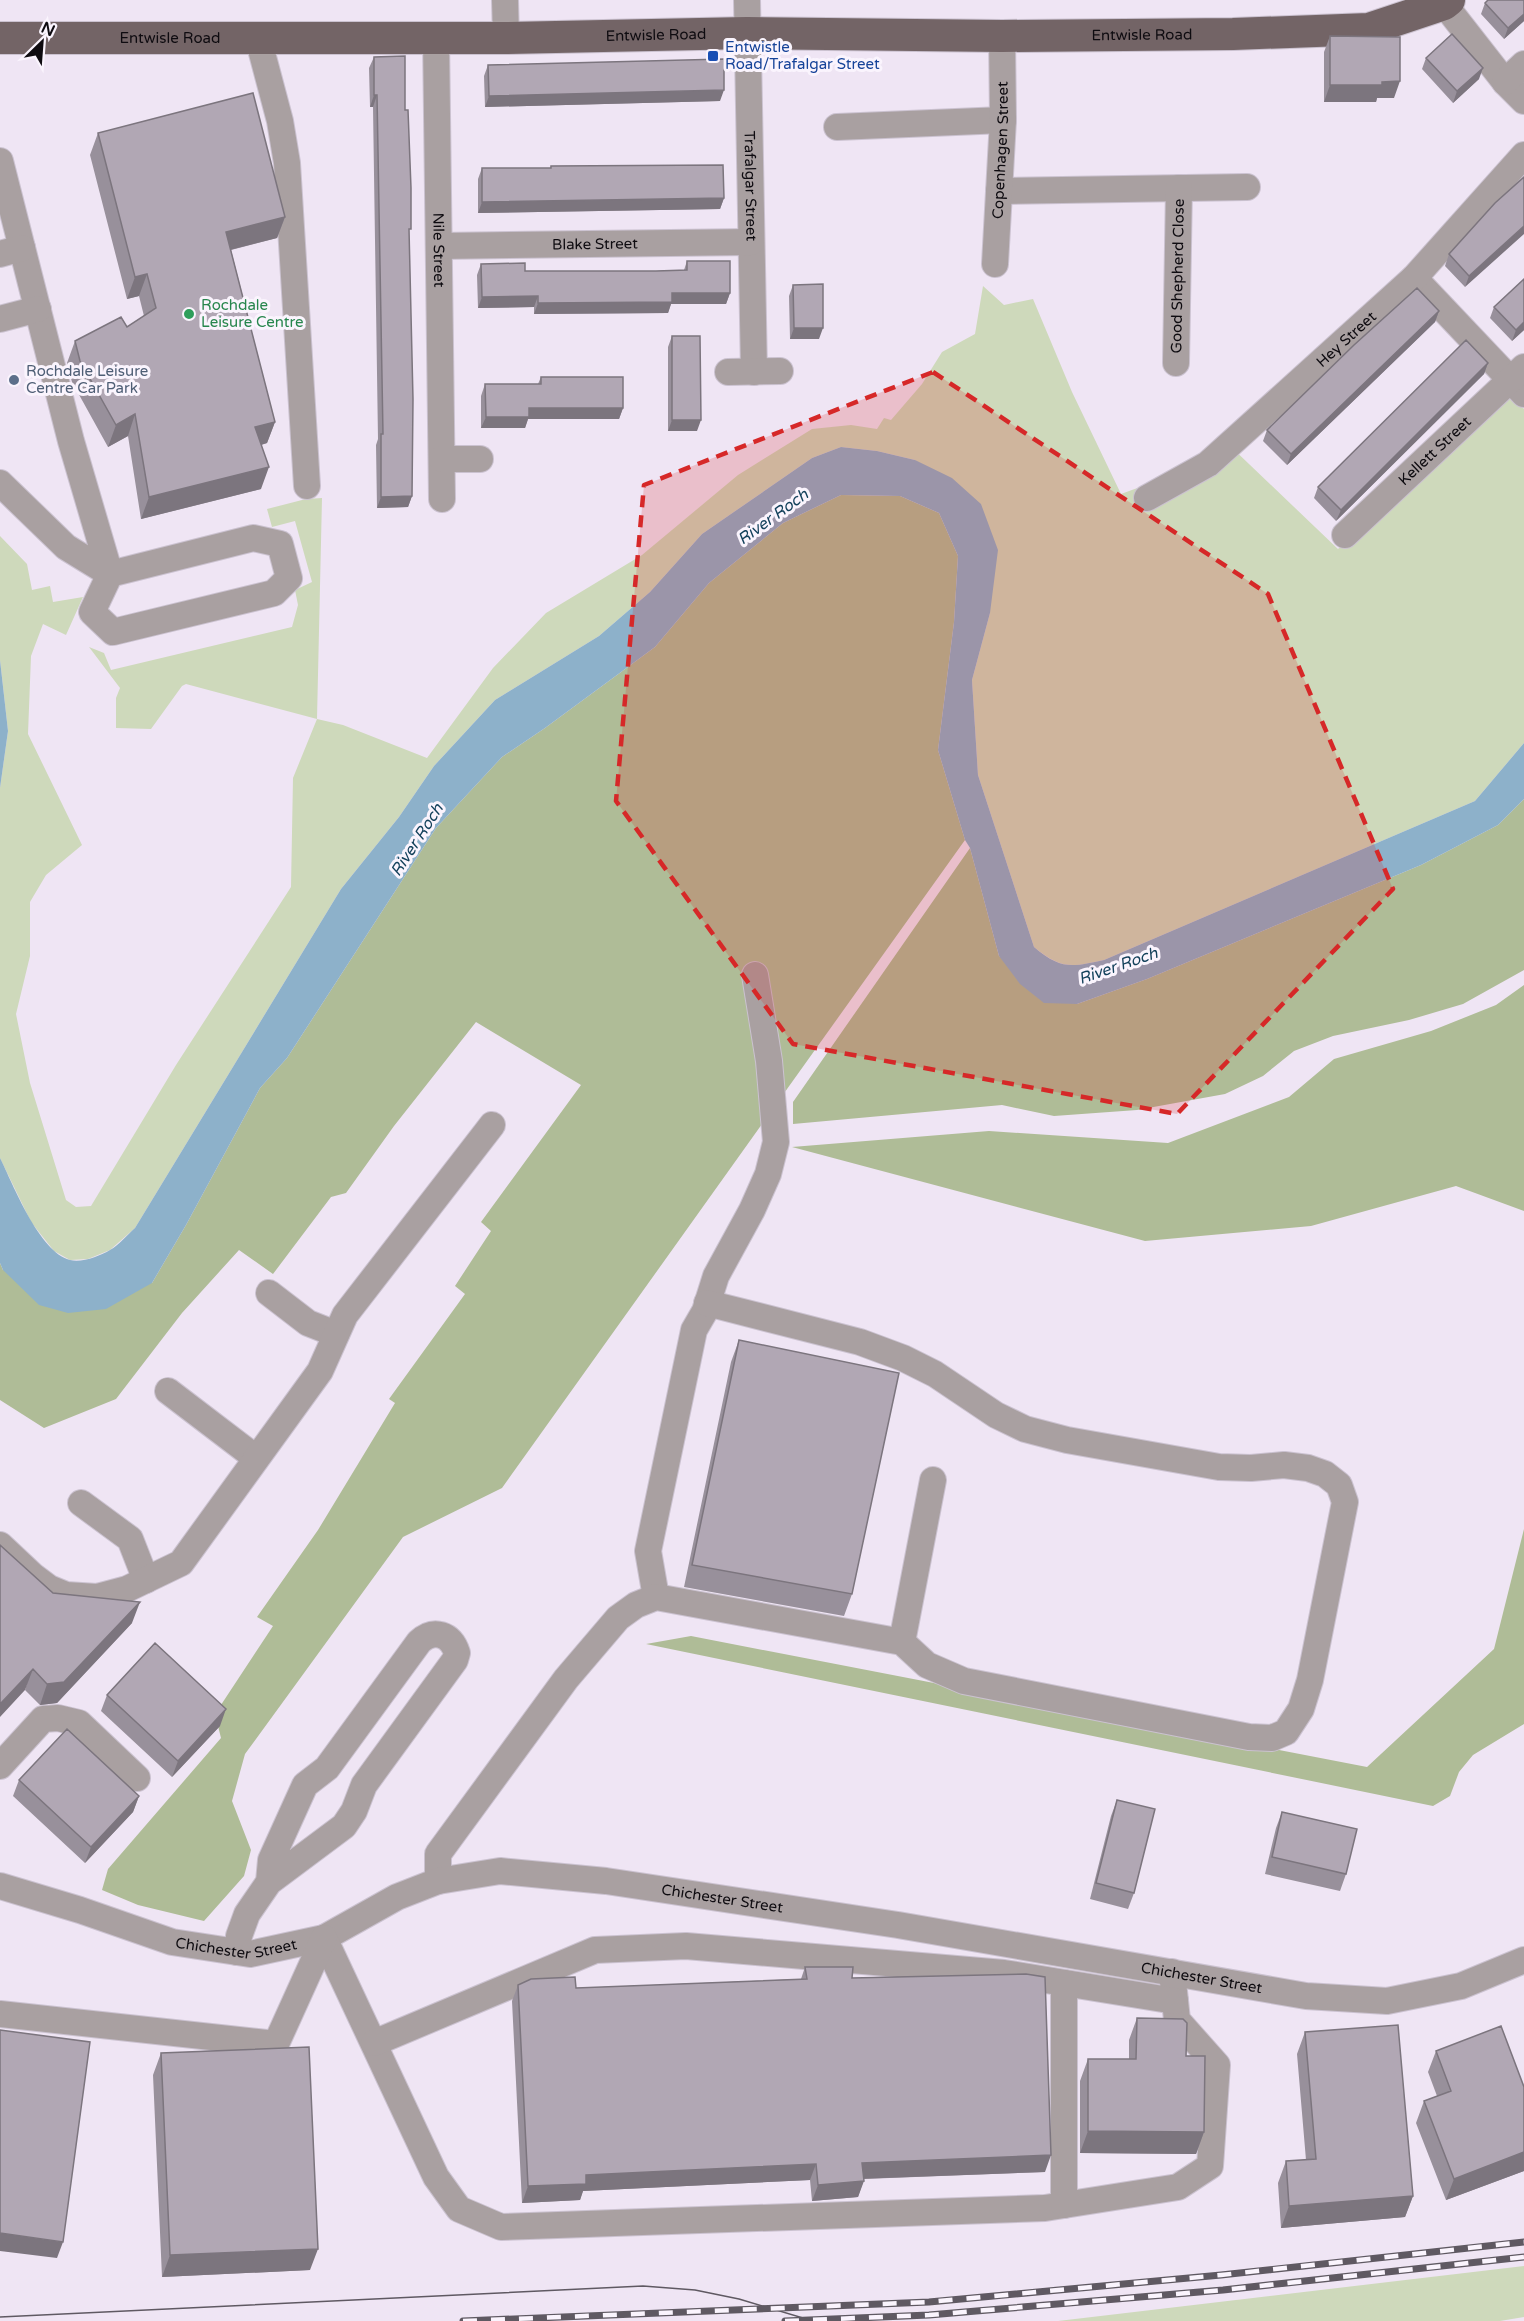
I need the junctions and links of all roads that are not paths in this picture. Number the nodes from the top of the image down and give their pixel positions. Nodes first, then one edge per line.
1 (505, 0) edge
2 (747, 0) edge
3 (1447, 2) edge
4 (747, 33) junction
5 (1002, 36) junction
6 (0, 38) edge
7 (258, 38) junction
8 (436, 38) junction
9 (506, 38) junction
10 (1524, 64) edge
11 (1505, 82) junction
12 (1524, 101) edge
13 (1003, 120) junction
14 (837, 127) dead end
15 (1524, 155) edge
16 (0, 161) edge
17 (1247, 188) dead end
18 (1179, 189) junction
19 (999, 191) junction
20 (751, 242) junction
21 (439, 246) junction
22 (11, 251) edge
23 (995, 264) dead end
24 (1414, 278) junction
25 (38, 309) junction
26 (0, 319) edge
27 (1176, 363) dead end
28 (780, 371) dead end
29 (728, 372) dead end
30 (754, 372) junction
31 (1520, 380) edge
32 (442, 459) junction
33 (480, 459) dead end
34 (0, 483) edge
35 (307, 486) dead end
36 (1147, 498) dead end
37 (442, 499) dead end
38 (1345, 535) dead end
39 (110, 574) junction
40 (754, 975) dead end
41 (492, 1125) dead end
42 (269, 1293) dead end
43 (707, 1303) junction
44 (336, 1334) junction
45 (168, 1391) dead end
46 (256, 1458) junction
47 (933, 1480) dead end
48 (81, 1503) dead end
49 (0, 1545) edge
50 (146, 1580) junction
51 (656, 1597) junction
52 (902, 1642) junction
53 (0, 1766) edge
54 (137, 1778) dead end
55 (438, 1881) junction
56 (269, 1882) junction
57 (0, 1886) edge
58 (324, 1938) junction
59 (237, 1952) junction
60 (1524, 1960) edge
61 (1172, 1972) junction
62 (1064, 1983) junction
63 (1175, 2001) junction
64 (0, 2014) edge
65 (374, 2043) junction
66 (1064, 2205) junction

1 - 9 street
2 - 4 street, Trafalgar Street
3 - 5 main road, Entwisle Road
3 - 11 street
4 - 5 main road, Entwisle Road
4 - 9 main road, Entwisle Road
4 - 20 street, Trafalgar Street
5 - 13 street, Copenhagen Street
6 - 7 main road, Entwisle Road
7 - 8 main road, Entwisle Road
7 - 35 street
8 - 9 main road, Entwisle Road
8 - 21 street, Nile Street
10 - 11 street
11 - 12 street
13 - 14 street
13 - 19 street, Copenhagen Street
15 - 24 street, Hey Street
16 - 22 street
17 - 18 street, Good Shepherd Close
18 - 19 street, Good Shepherd Close
18 - 27 street, Good Shepherd Close
19 - 23 street, Copenhagen Street
20 - 21 street, Blake Street
20 - 30 street, Trafalgar Street
21 - 32 street, Nile Street
22 - 25 street
24 - 31 street
24 - 36 street, Hey Street
25 - 26 street
25 - 39 street
28 - 30 street
29 - 30 street
31 - 38 street, Kellett Street
32 - 33 street
32 - 37 street, Nile Street
34 - 39 street
39 - 39 street
40 - 43 street
41 - 44 street
42 - 44 street
43 - 51 street
43 - 52 street
44 - 46 street
45 - 46 street
46 - 50 street
47 - 52 street
48 - 50 street
49 - 50 street
51 - 52 street
51 - 55 street
53 - 54 street
55 - 58 street, Chichester Street
55 - 61 street, Chichester Street
56 - 56 street
56 - 59 street
57 - 59 street, Chichester Street
58 - 59 street, Chichester Street
58 - 64 street
58 - 65 street
60 - 61 street, Chichester Street
61 - 63 street
62 - 63 street
62 - 65 street
62 - 66 street
63 - 66 street
65 - 66 street

